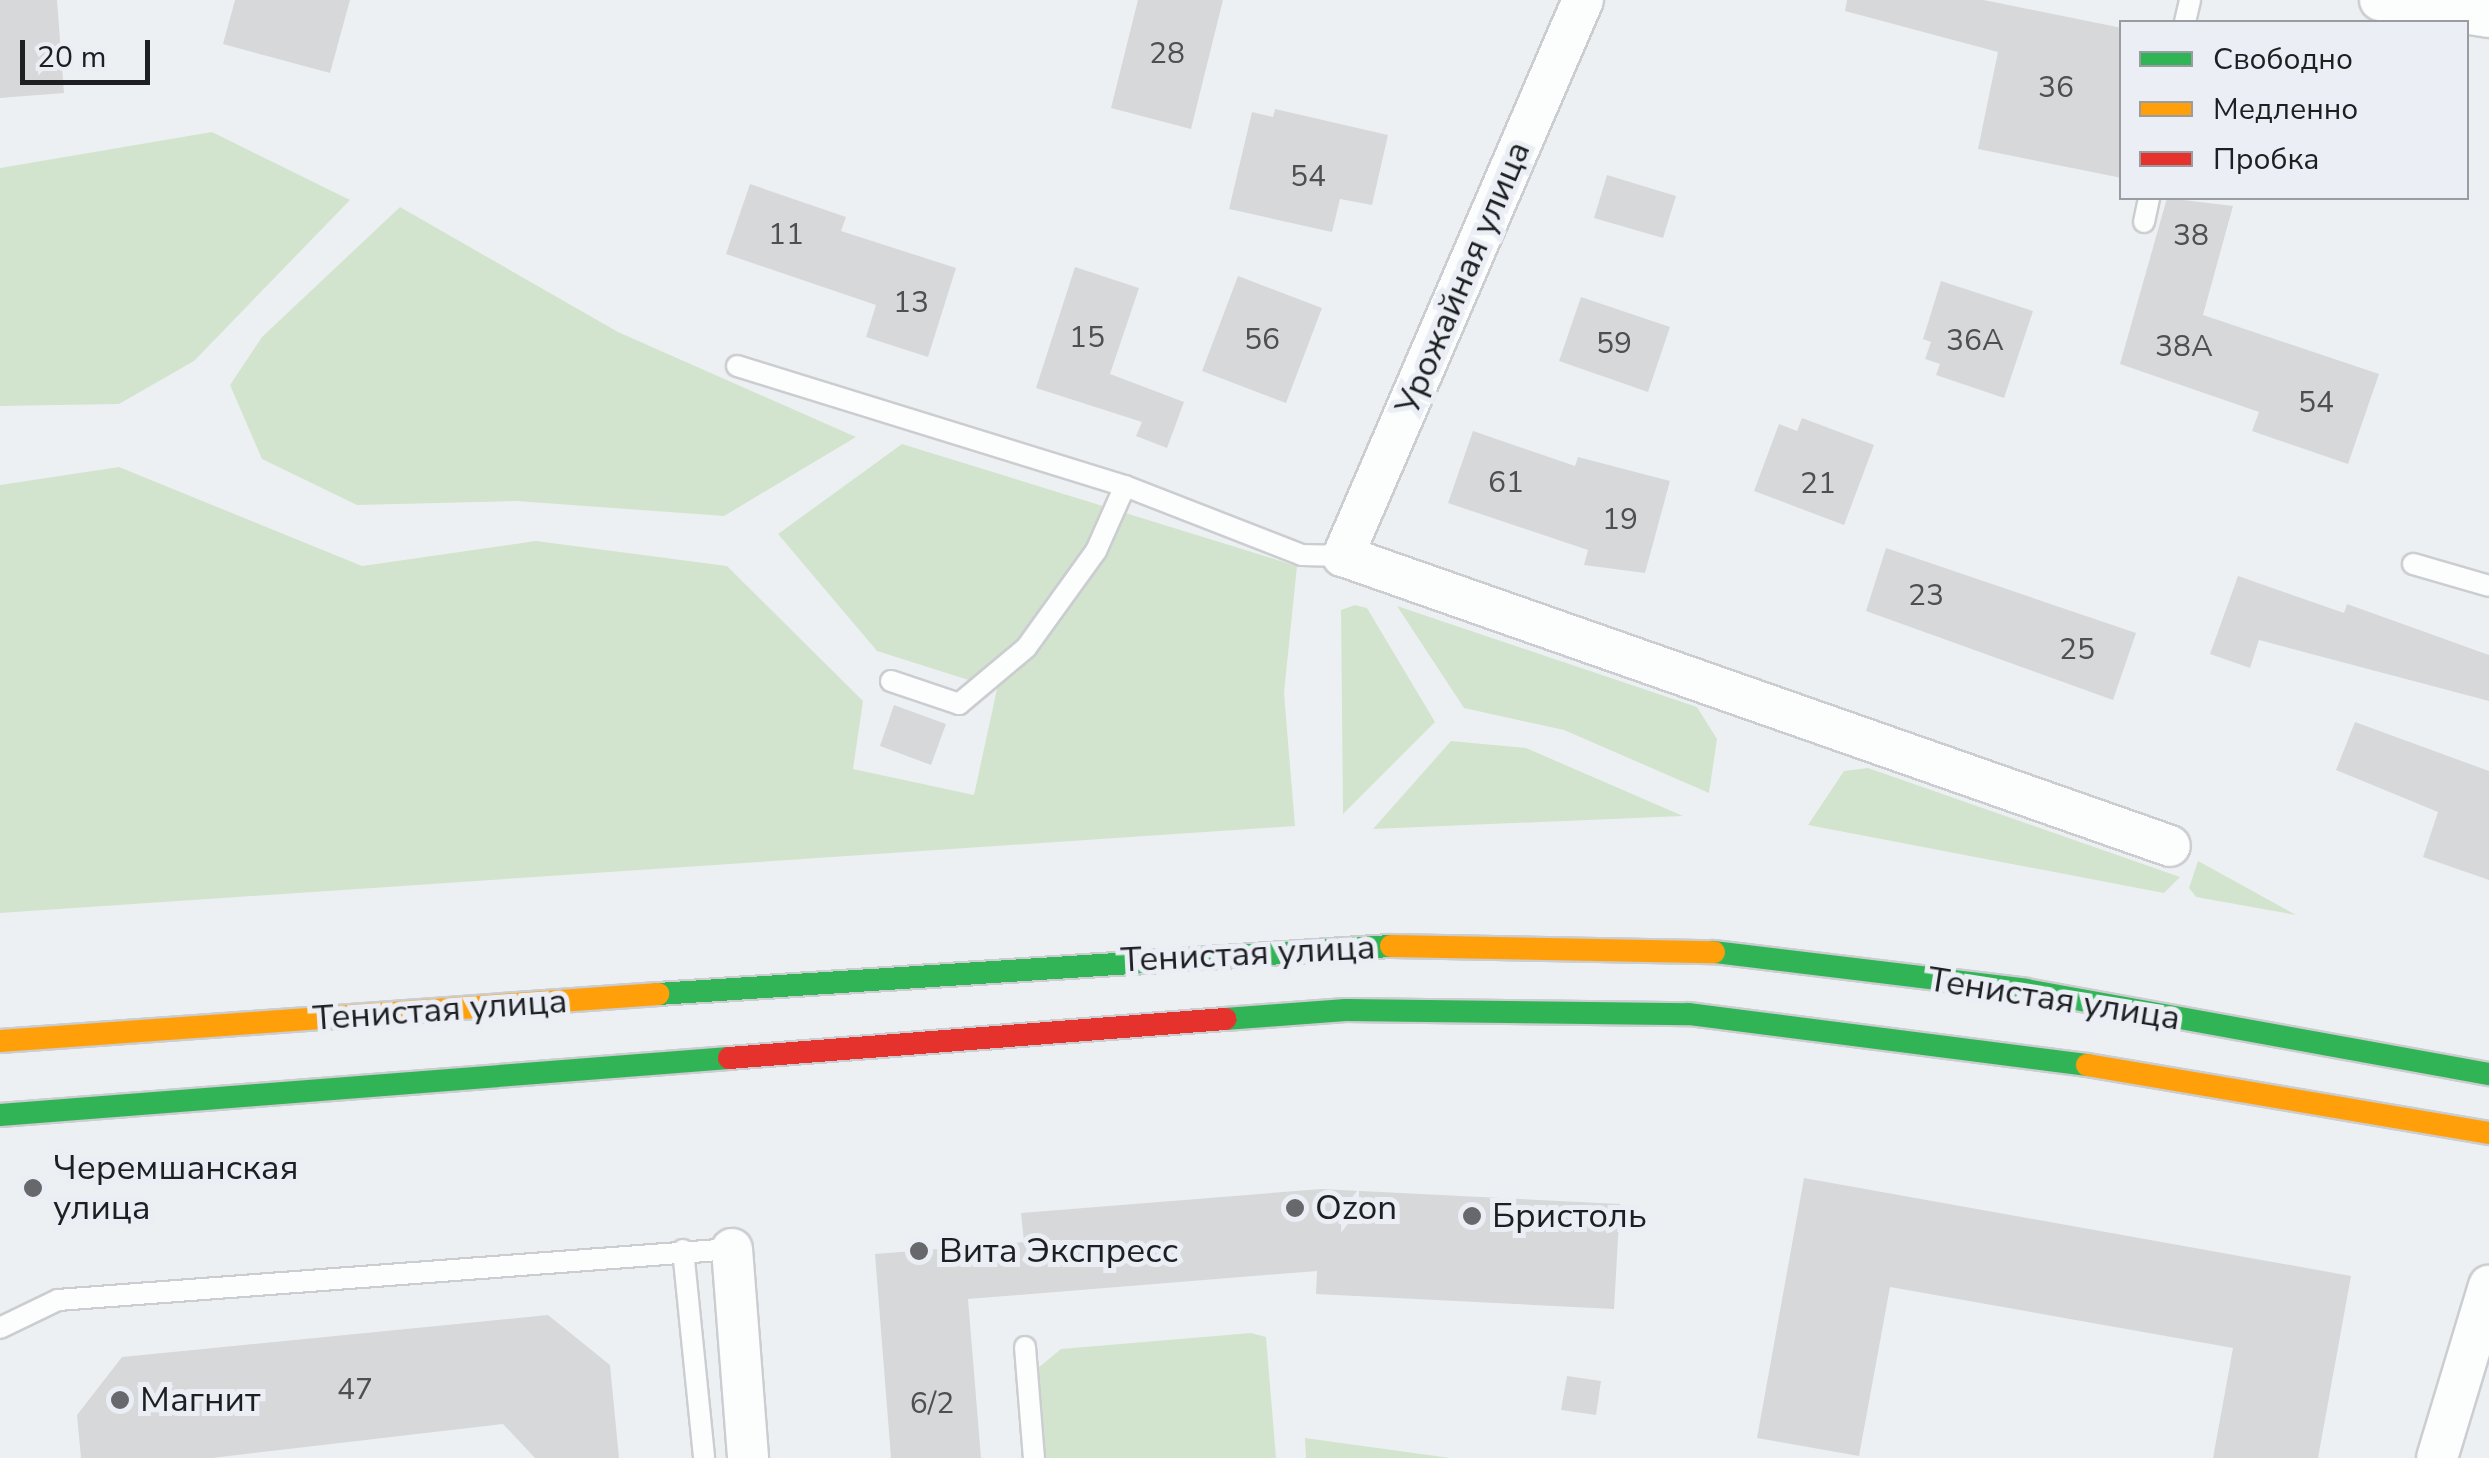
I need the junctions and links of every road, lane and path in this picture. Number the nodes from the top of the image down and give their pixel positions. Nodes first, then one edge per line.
1 (1583, 0) edge
2 (2380, 0) edge
3 (2489, 17) edge
4 (2149, 200) edge
5 (2144, 222) dead end
6 (738, 366) dead end
7 (1125, 486) junction
8 (1343, 556) junction
9 (2413, 564) dead end
10 (2489, 586) edge
11 (891, 682) dead end
12 (2170, 846) dead end
13 (0, 1042) edge
14 (2489, 1074) edge
15 (0, 1114) edge
16 (2489, 1133) edge
17 (732, 1248) joint
18 (682, 1250) junction
19 (2489, 1286) edge
20 (0, 1328) edge
21 (1025, 1347) dead end
22 (2473, 1380) edge
23 (704, 1458) edge
24 (748, 1458) edge
25 (1034, 1458) edge
26 (2437, 1458) edge

1 - 8 street, Урожайная улица
2 - 3 street
4 - 5 lane
6 - 7 lane
7 - 8 lane
7 - 11 lane
8 - 12 street
9 - 10 lane
13 - 14 main road, Тенистая улица
15 - 16 main road, Тенистая улица
17 - 18 lane
17 - 24 street
18 - 20 lane
18 - 23 lane
19 - 22 street
21 - 25 lane
22 - 26 street

